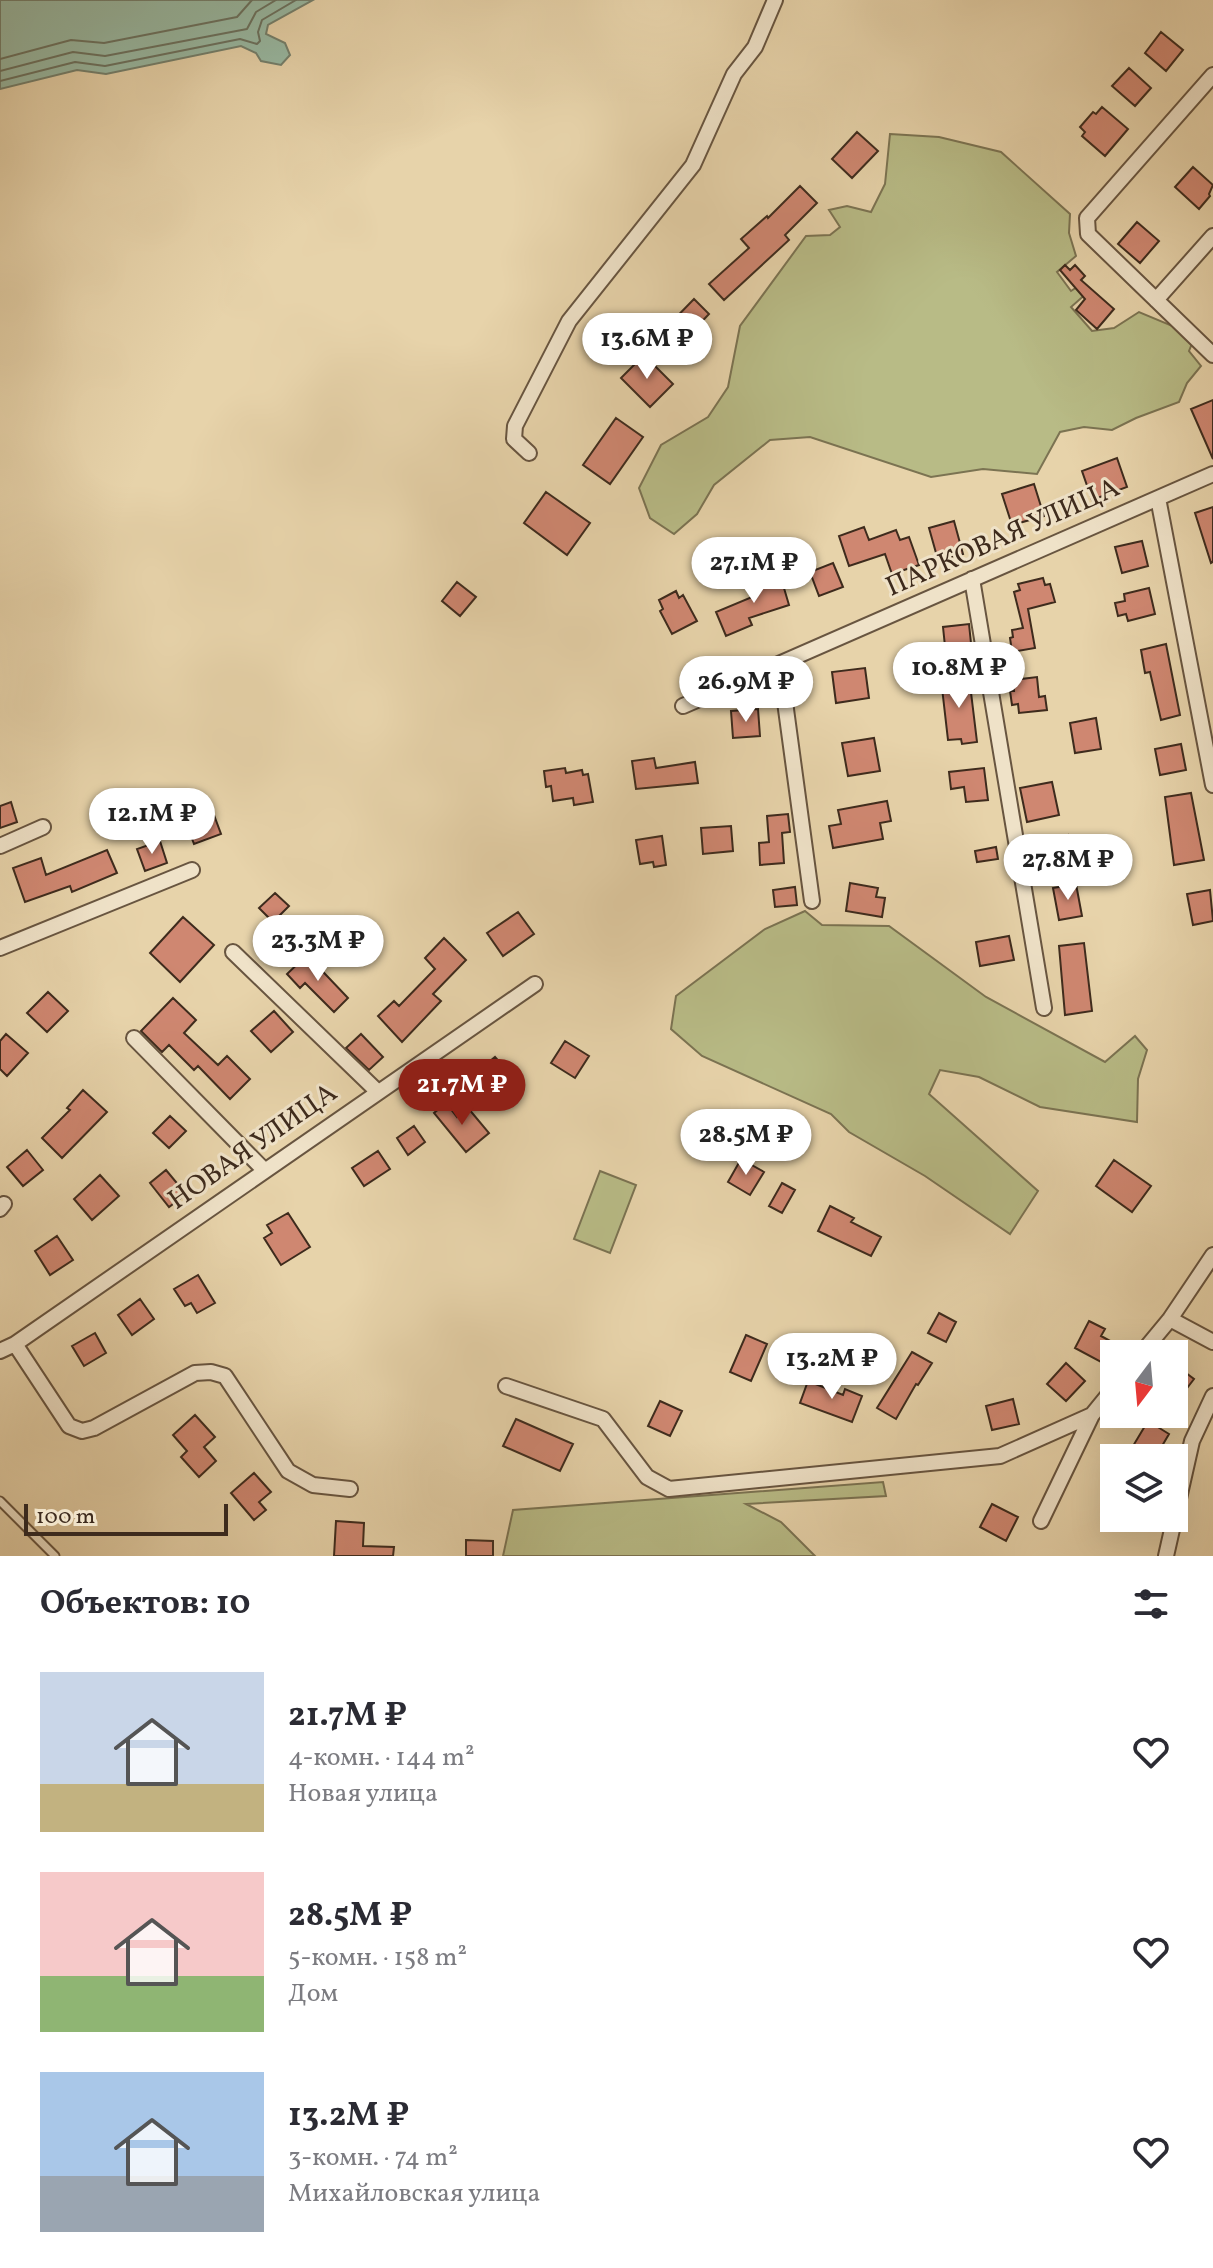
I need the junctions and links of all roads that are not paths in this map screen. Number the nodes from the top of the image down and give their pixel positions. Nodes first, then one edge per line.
1 (775, 0) edge
2 (1213, 75) edge
3 (1213, 236) edge
4 (1156, 300) junction
5 (1213, 355) edge
6 (529, 453) dead end
7 (1213, 474) edge
8 (1158, 498) junction
9 (972, 579) junction
10 (780, 665) junction
11 (683, 706) dead end
12 (1213, 785) edge
13 (43, 827) dead end
14 (0, 846) edge
15 (192, 870) dead end
16 (812, 901) dead end
17 (0, 948) edge
18 (233, 952) dead end
19 (535, 984) dead end
20 (1044, 1008) dead end
21 (134, 1038) dead end
22 (378, 1092) junction
23 (264, 1170) junction
24 (1213, 1255) edge
25 (1170, 1319) junction
26 (1153, 1340) edge
27 (1213, 1342) edge
28 (15, 1344) junction
29 (0, 1351) edge
30 (506, 1386) dead end
31 (1213, 1396) edge
32 (1100, 1405) edge
33 (1092, 1415) junction
34 (350, 1489) dead end
35 (0, 1501) edge
36 (1041, 1521) dead end
37 (55, 1556) edge
38 (1166, 1556) edge

1 - 6 street
2 - 4 street
3 - 4 street
4 - 5 street
7 - 8 street, ПАРКОВАЯ УЛИЦА
8 - 9 street, ПАРКОВАЯ УЛИЦА
8 - 12 street
9 - 10 street, ПАРКОВАЯ УЛИЦА
9 - 20 street
10 - 11 street, ПАРКОВАЯ УЛИЦА
10 - 16 street
13 - 14 street
15 - 17 street
18 - 22 street
19 - 22 street, НОВАЯ УЛИЦА
21 - 23 street
22 - 23 street, НОВАЯ УЛИЦА
23 - 28 street, НОВАЯ УЛИЦА
24 - 25 street
25 - 26 street
25 - 27 street
28 - 29 street, НОВАЯ УЛИЦА
28 - 34 street
30 - 33 street
31 - 38 street
32 - 33 street
33 - 36 street
35 - 37 lane

